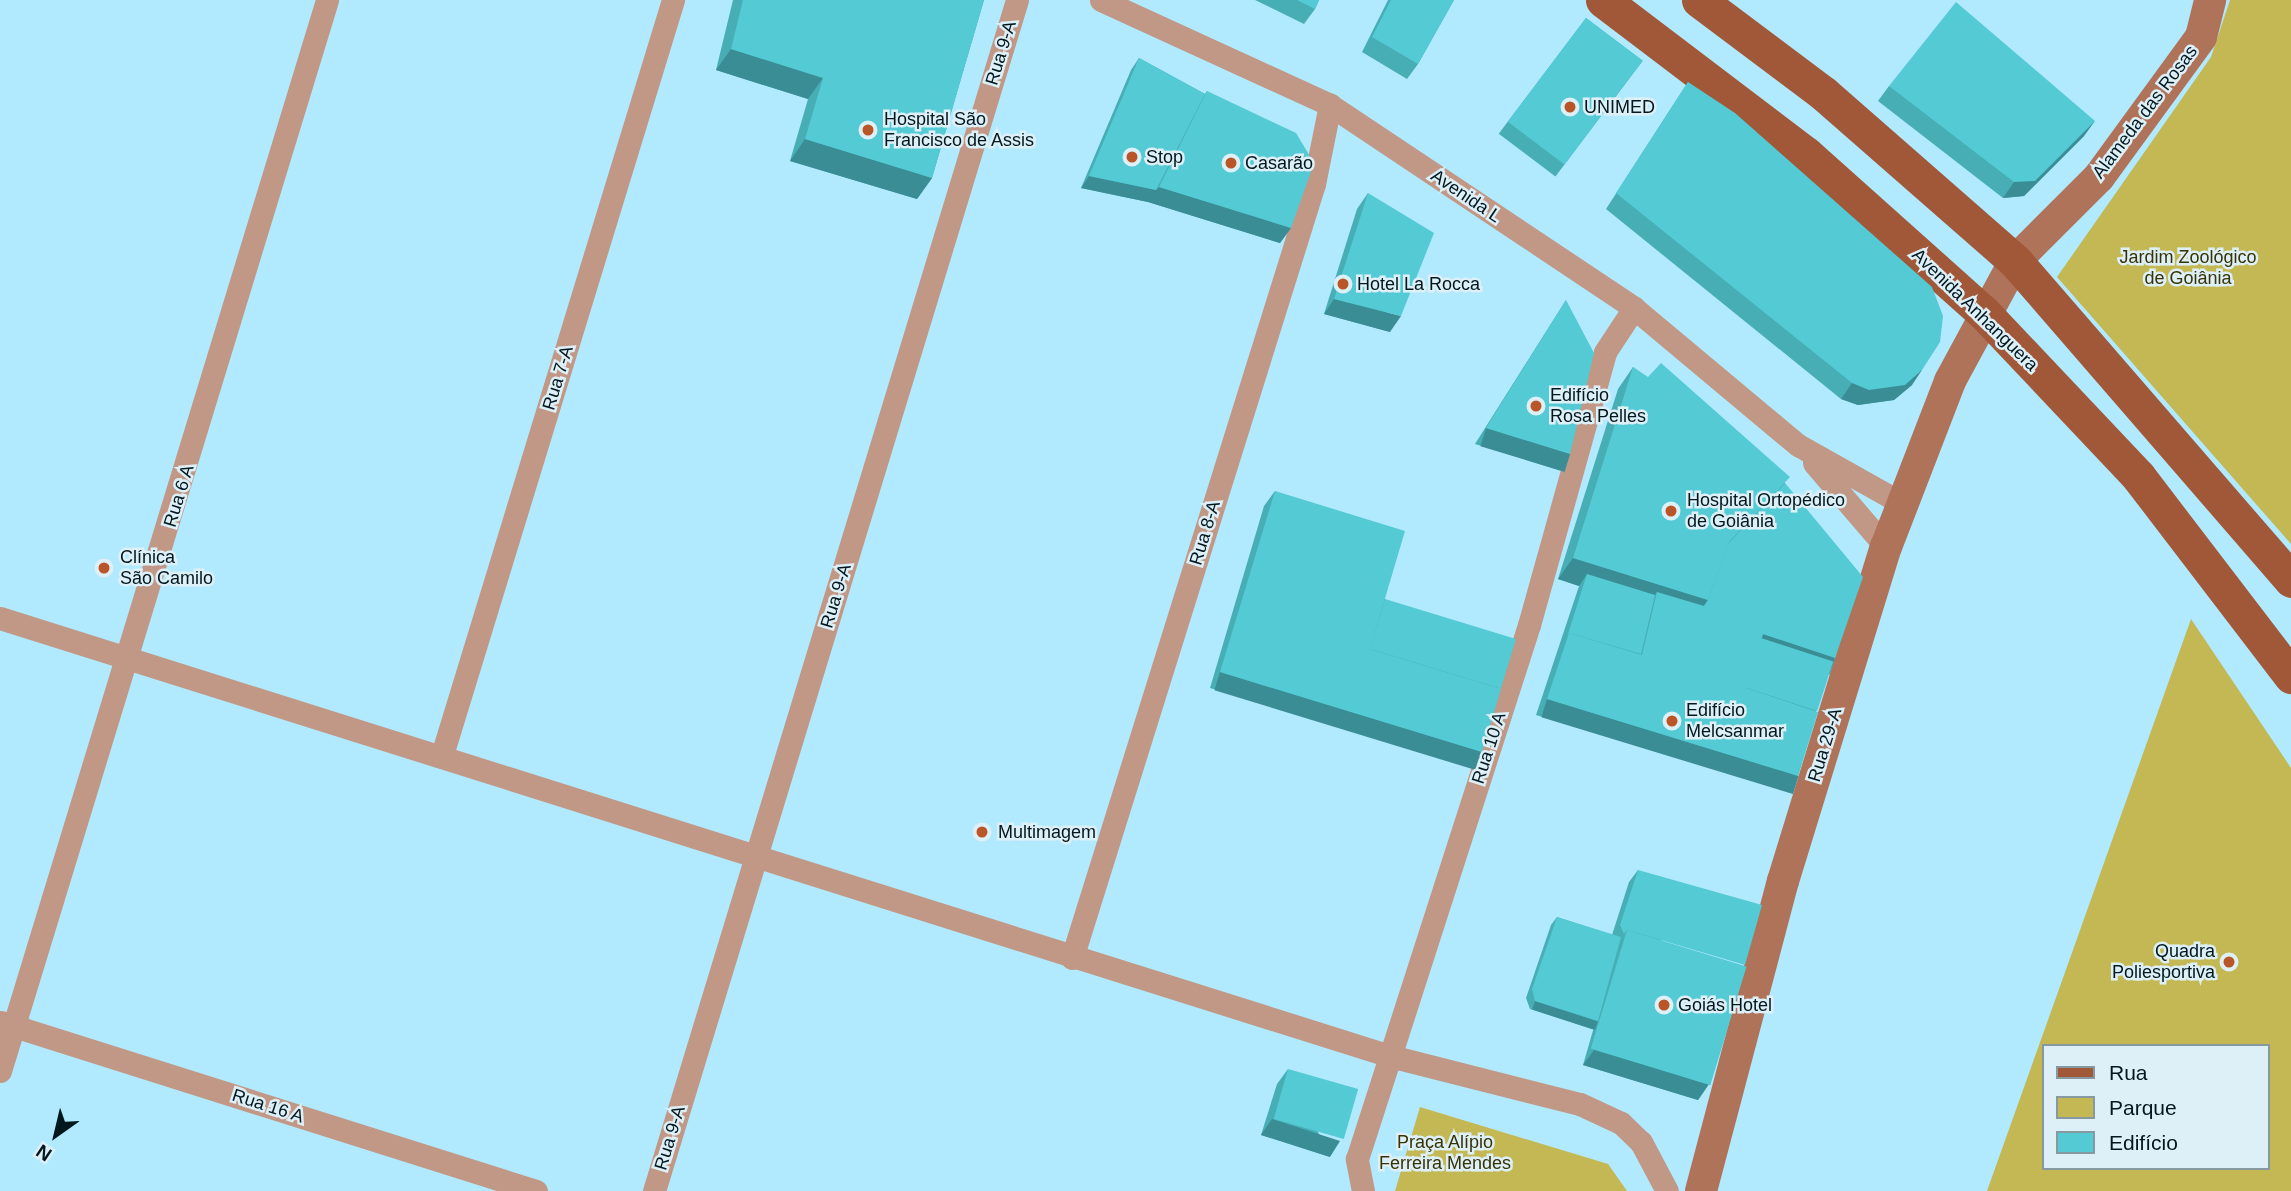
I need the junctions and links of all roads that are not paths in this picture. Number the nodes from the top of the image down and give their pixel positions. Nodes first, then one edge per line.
1 (327, 0) edge
2 (673, 0) edge
3 (1017, 0) edge
4 (1101, 0) edge
5 (1603, 0) edge
6 (1699, 0) edge
7 (2210, 0) edge
8 (1330, 105) junction
9 (2015, 261) junction
10 (1634, 308) junction
11 (1983, 312) junction
12 (1798, 444) junction
13 (1903, 504) junction
14 (1886, 547) junction
15 (2291, 580) edge
16 (0, 618) edge
17 (130, 658) junction
18 (2291, 676) edge
19 (442, 755) junction
20 (756, 856) junction
21 (1072, 958) junction
22 (7, 1024) edge
23 (1390, 1056) junction
24 (0, 1071) edge
25 (536, 1191) edge
26 (654, 1191) edge
27 (1363, 1191) edge
28 (1667, 1191) edge
29 (1702, 1191) edge

1 - 17 street, Rua 6 A
2 - 19 street, Rua 7-A
3 - 20 street, Rua 9-A
4 - 8 street, Avenida L
5 - 11 main road, Avenida Anhanguera
6 - 9 main road
7 - 9 street, Alameda das Rosas
8 - 10 street, Avenida L
8 - 21 street, Rua 8-A
9 - 11 street, Alameda das Rosas
9 - 15 main road
10 - 12 street, Avenida L
10 - 23 street, Rua 10 A
11 - 13 street, Rua 29-A
11 - 18 main road, Avenida Anhanguera
12 - 13 street, Avenida L
12 - 14 street, Avenida L
13 - 14 street, Rua 29-A
14 - 29 street, Rua 29-A
16 - 17 street
17 - 19 street
17 - 22 street, Rua 6 A
19 - 20 street
20 - 21 street
20 - 26 street, Rua 9-A
21 - 23 street
22 - 24 street, Rua 6 A
22 - 25 street, Rua 16 A
23 - 27 street, Rua 10 A
23 - 28 street

